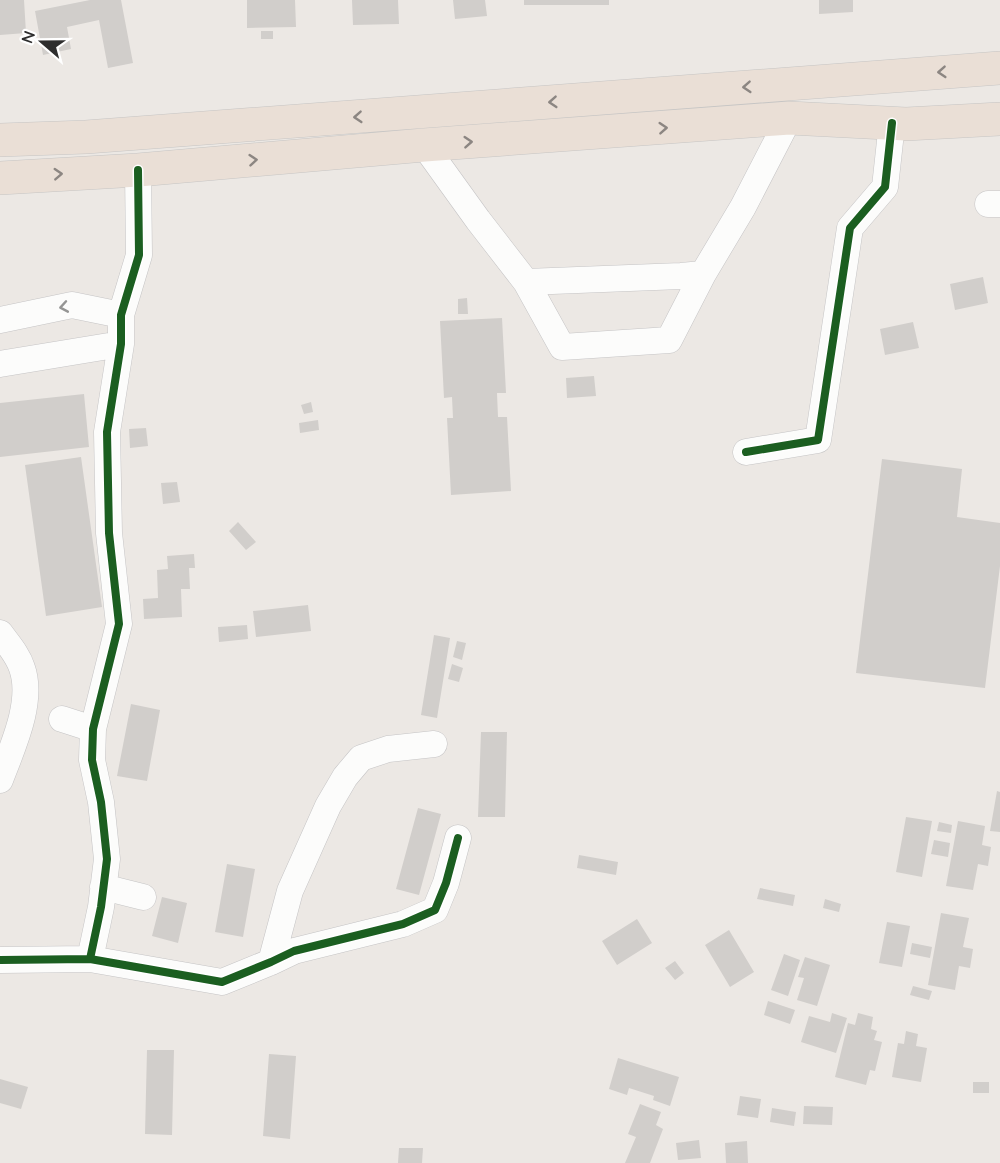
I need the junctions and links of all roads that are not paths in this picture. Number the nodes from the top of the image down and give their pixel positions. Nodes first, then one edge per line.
1 (1000, 68) edge
2 (789, 118) junction
3 (1000, 119) edge
4 (892, 123) junction
5 (0, 140) edge
6 (424, 145) junction
7 (138, 170) junction
8 (0, 178) edge
9 (704, 274) junction
10 (526, 282) junction
11 (121, 315) junction
12 (0, 320) edge
13 (121, 344) junction
14 (0, 364) edge
15 (746, 452) dead end
16 (0, 633) edge
17 (62, 719) dead end
18 (93, 729) junction
19 (434, 744) dead end
20 (0, 780) edge
21 (458, 838) dead end
22 (104, 887) junction
23 (143, 897) dead end
24 (90, 959) junction
25 (0, 960) edge
26 (271, 962) junction

1 -> 5 highway
2 - 4 highway
6 -> 2 highway
2 - 9 street
3 - 4 highway
4 - 15 street
7 -> 6 highway
6 - 10 street
8 -> 7 highway
7 - 11 street
9 - 10 street
9 - 10 street
11 -> 12 street
11 - 13 street
13 - 14 street
13 - 18 street
16 - 20 street
17 - 18 street
18 - 22 street
19 - 26 street
21 - 26 street
22 - 23 street
22 - 24 street
24 - 25 street
24 - 26 street

